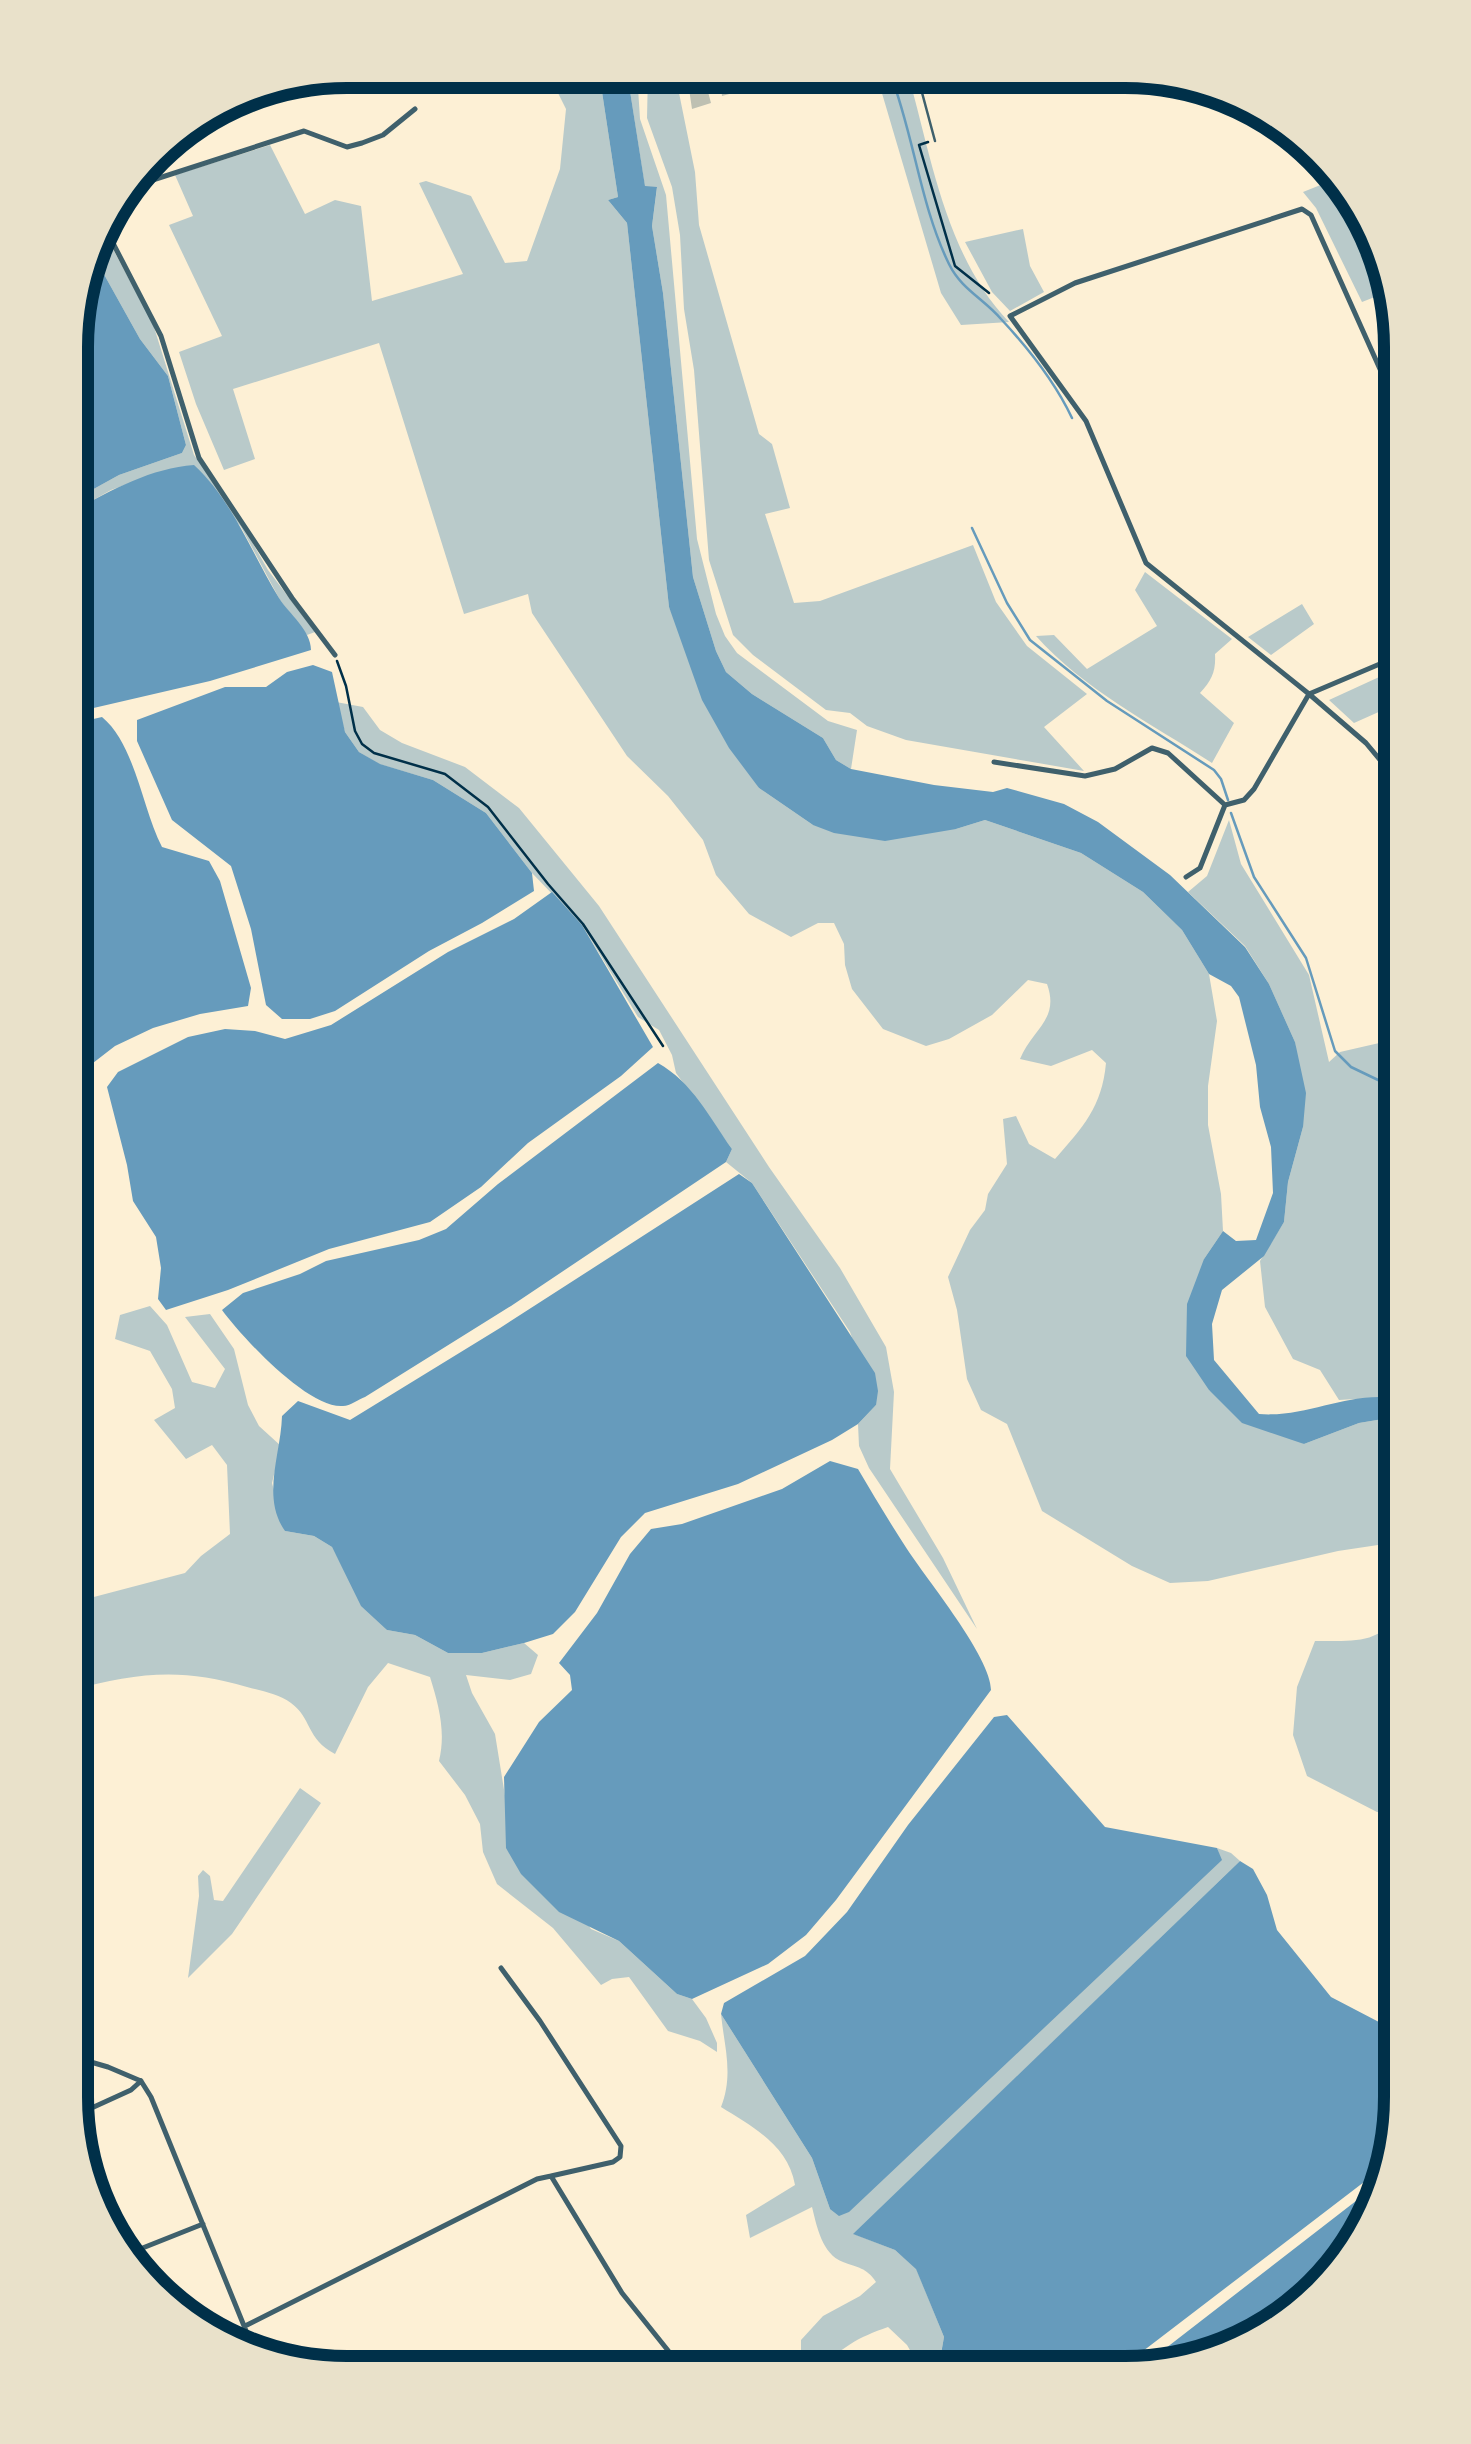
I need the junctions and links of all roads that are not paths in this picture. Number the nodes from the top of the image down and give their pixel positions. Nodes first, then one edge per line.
1 (921, 88) edge
2 (415, 109) dead end
3 (934, 140) road end
4 (147, 182) edge
5 (111, 240) edge
6 (1384, 378) edge
7 (335, 655) road end
8 (1384, 662) edge
9 (1309, 694) junction
10 (994, 762) dead end
11 (1384, 764) edge
12 (1225, 806) junction
13 (1186, 877) dead end
14 (501, 1968) dead end
15 (87, 2060) edge
16 (140, 2081) junction
17 (88, 2110) edge
18 (551, 2176) junction
19 (203, 2224) junction
20 (138, 2250) edge
21 (245, 2326) junction
22 (249, 2337) edge
23 (673, 2357) edge

1 - 3 lane
2 - 4 street
5 - 7 street
6 - 9 street
8 - 9 street
9 - 11 street
9 - 12 street
10 - 12 street
12 - 13 street
14 - 18 street
15 - 16 street
16 - 17 street
16 - 19 street
18 - 21 street
18 - 23 street
19 - 20 street
19 - 21 street
21 - 22 street

